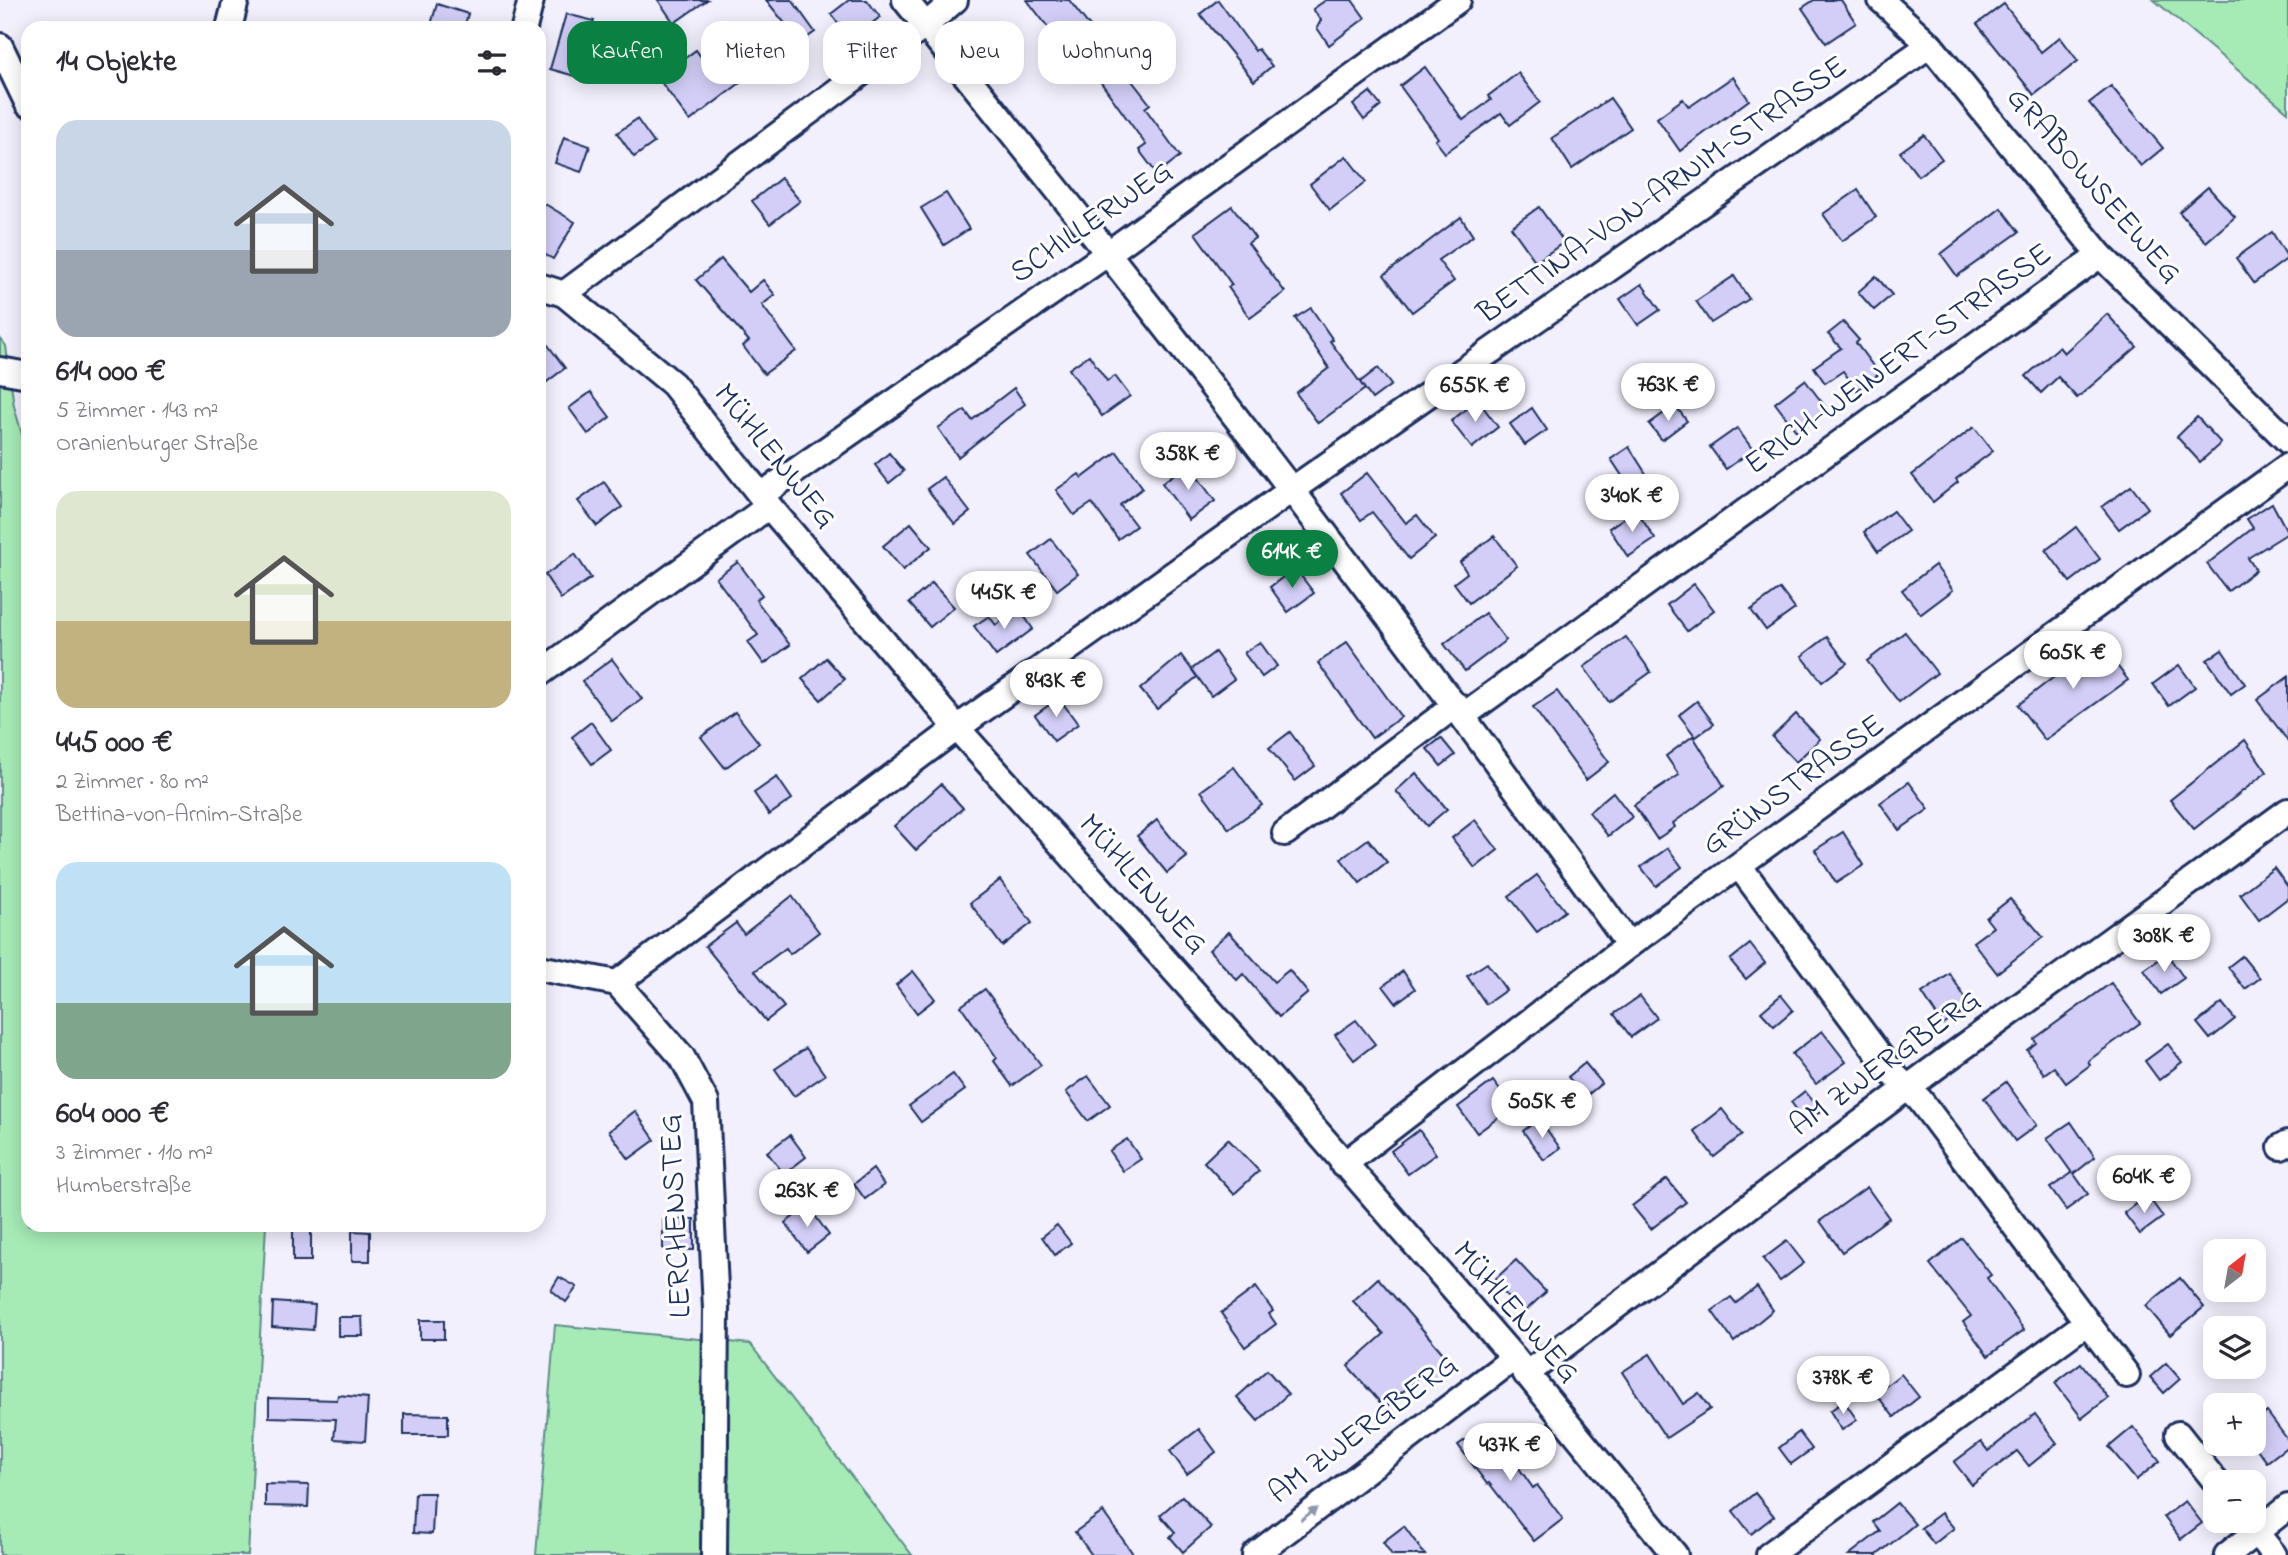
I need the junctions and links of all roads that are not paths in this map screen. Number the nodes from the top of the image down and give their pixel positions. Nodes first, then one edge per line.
1 (236, 0) edge
2 (531, 0) edge
3 (905, 0) edge
4 (955, 0) edge
5 (1458, 0) edge
6 (1881, 0) edge
7 (231, 21) edge
8 (526, 21) edge
9 (926, 25) junction
10 (1930, 45) junction
11 (0, 46) edge
12 (21, 90) edge
13 (1107, 254) junction
14 (2100, 255) junction
15 (546, 288) edge
16 (564, 294) junction
17 (0, 370) edge
18 (21, 374) edge
19 (2288, 441) edge
20 (2288, 467) edge
21 (1290, 491) junction
22 (765, 500) junction
23 (546, 669) edge
24 (1460, 710) junction
25 (957, 728) junction
26 (2288, 811) edge
27 (1285, 833) dead end
28 (1740, 867) junction
29 (1629, 945) junction
30 (546, 969) edge
31 (617, 983) junction
32 (1907, 1088) junction
33 (1343, 1165) junction
34 (2086, 1323) junction
35 (1520, 1366) junction
36 (2127, 1375) dead end
37 (2178, 1434) dead end
38 (2206, 1470) edge
39 (2288, 1507) edge
40 (2266, 1519) edge
41 (2246, 1533) edge
42 (2256, 1533) edge
43 (714, 1555) edge
44 (1255, 1555) edge
45 (1675, 1555) edge
46 (1769, 1555) edge
47 (2227, 1555) edge
48 (2274, 1555) edge

1 - 7 street
2 - 8 street
3 - 9 street
4 - 9 street
5 - 13 street, SCHILLERWEG
6 - 10 street, GRABOWSEEWEG
9 - 13 street
9 - 16 street
10 - 14 street, GRABOWSEEWEG
10 - 21 street, BETTINA-VON-ARNIM-STRASSE
11 - 12 street
13 - 21 street
13 - 22 street, SCHILLERWEG
14 - 19 street, GRABOWSEEWEG
14 - 24 street, ERICH-WEINERT-STRASSE
15 - 16 street, MÜHLENWEG
16 - 22 street, MÜHLENWEG
17 - 18 street
20 - 28 street, GRÜNSTRASSE
21 - 24 street
21 - 25 street, BETTINA-VON-ARNIM-STRASSE
22 - 23 street, SCHILLERWEG
22 - 25 street, MÜHLENWEG
24 - 27 street, ERICH-WEINERT-STRASSE
24 - 29 street
25 - 31 street, BETTINA-VON-ARNIM-STRASSE
25 - 33 street, MÜHLENWEG
26 - 32 street, AM ZWERGBERG
28 - 29 street, GRÜNSTRASSE
28 - 32 street
29 - 33 street, GRÜNSTRASSE
30 - 31 street
31 - 43 street, LERCHENSTEG
32 - 34 street
32 - 35 street, AM ZWERGBERG
33 - 35 street, MÜHLENWEG
34 - 36 street
34 - 46 street
44 -> 35 street, AM ZWERGBERG
35 - 45 street, MÜHLENWEG
37 - 38 street
39 - 40 street
41 - 47 street
42 - 48 street

